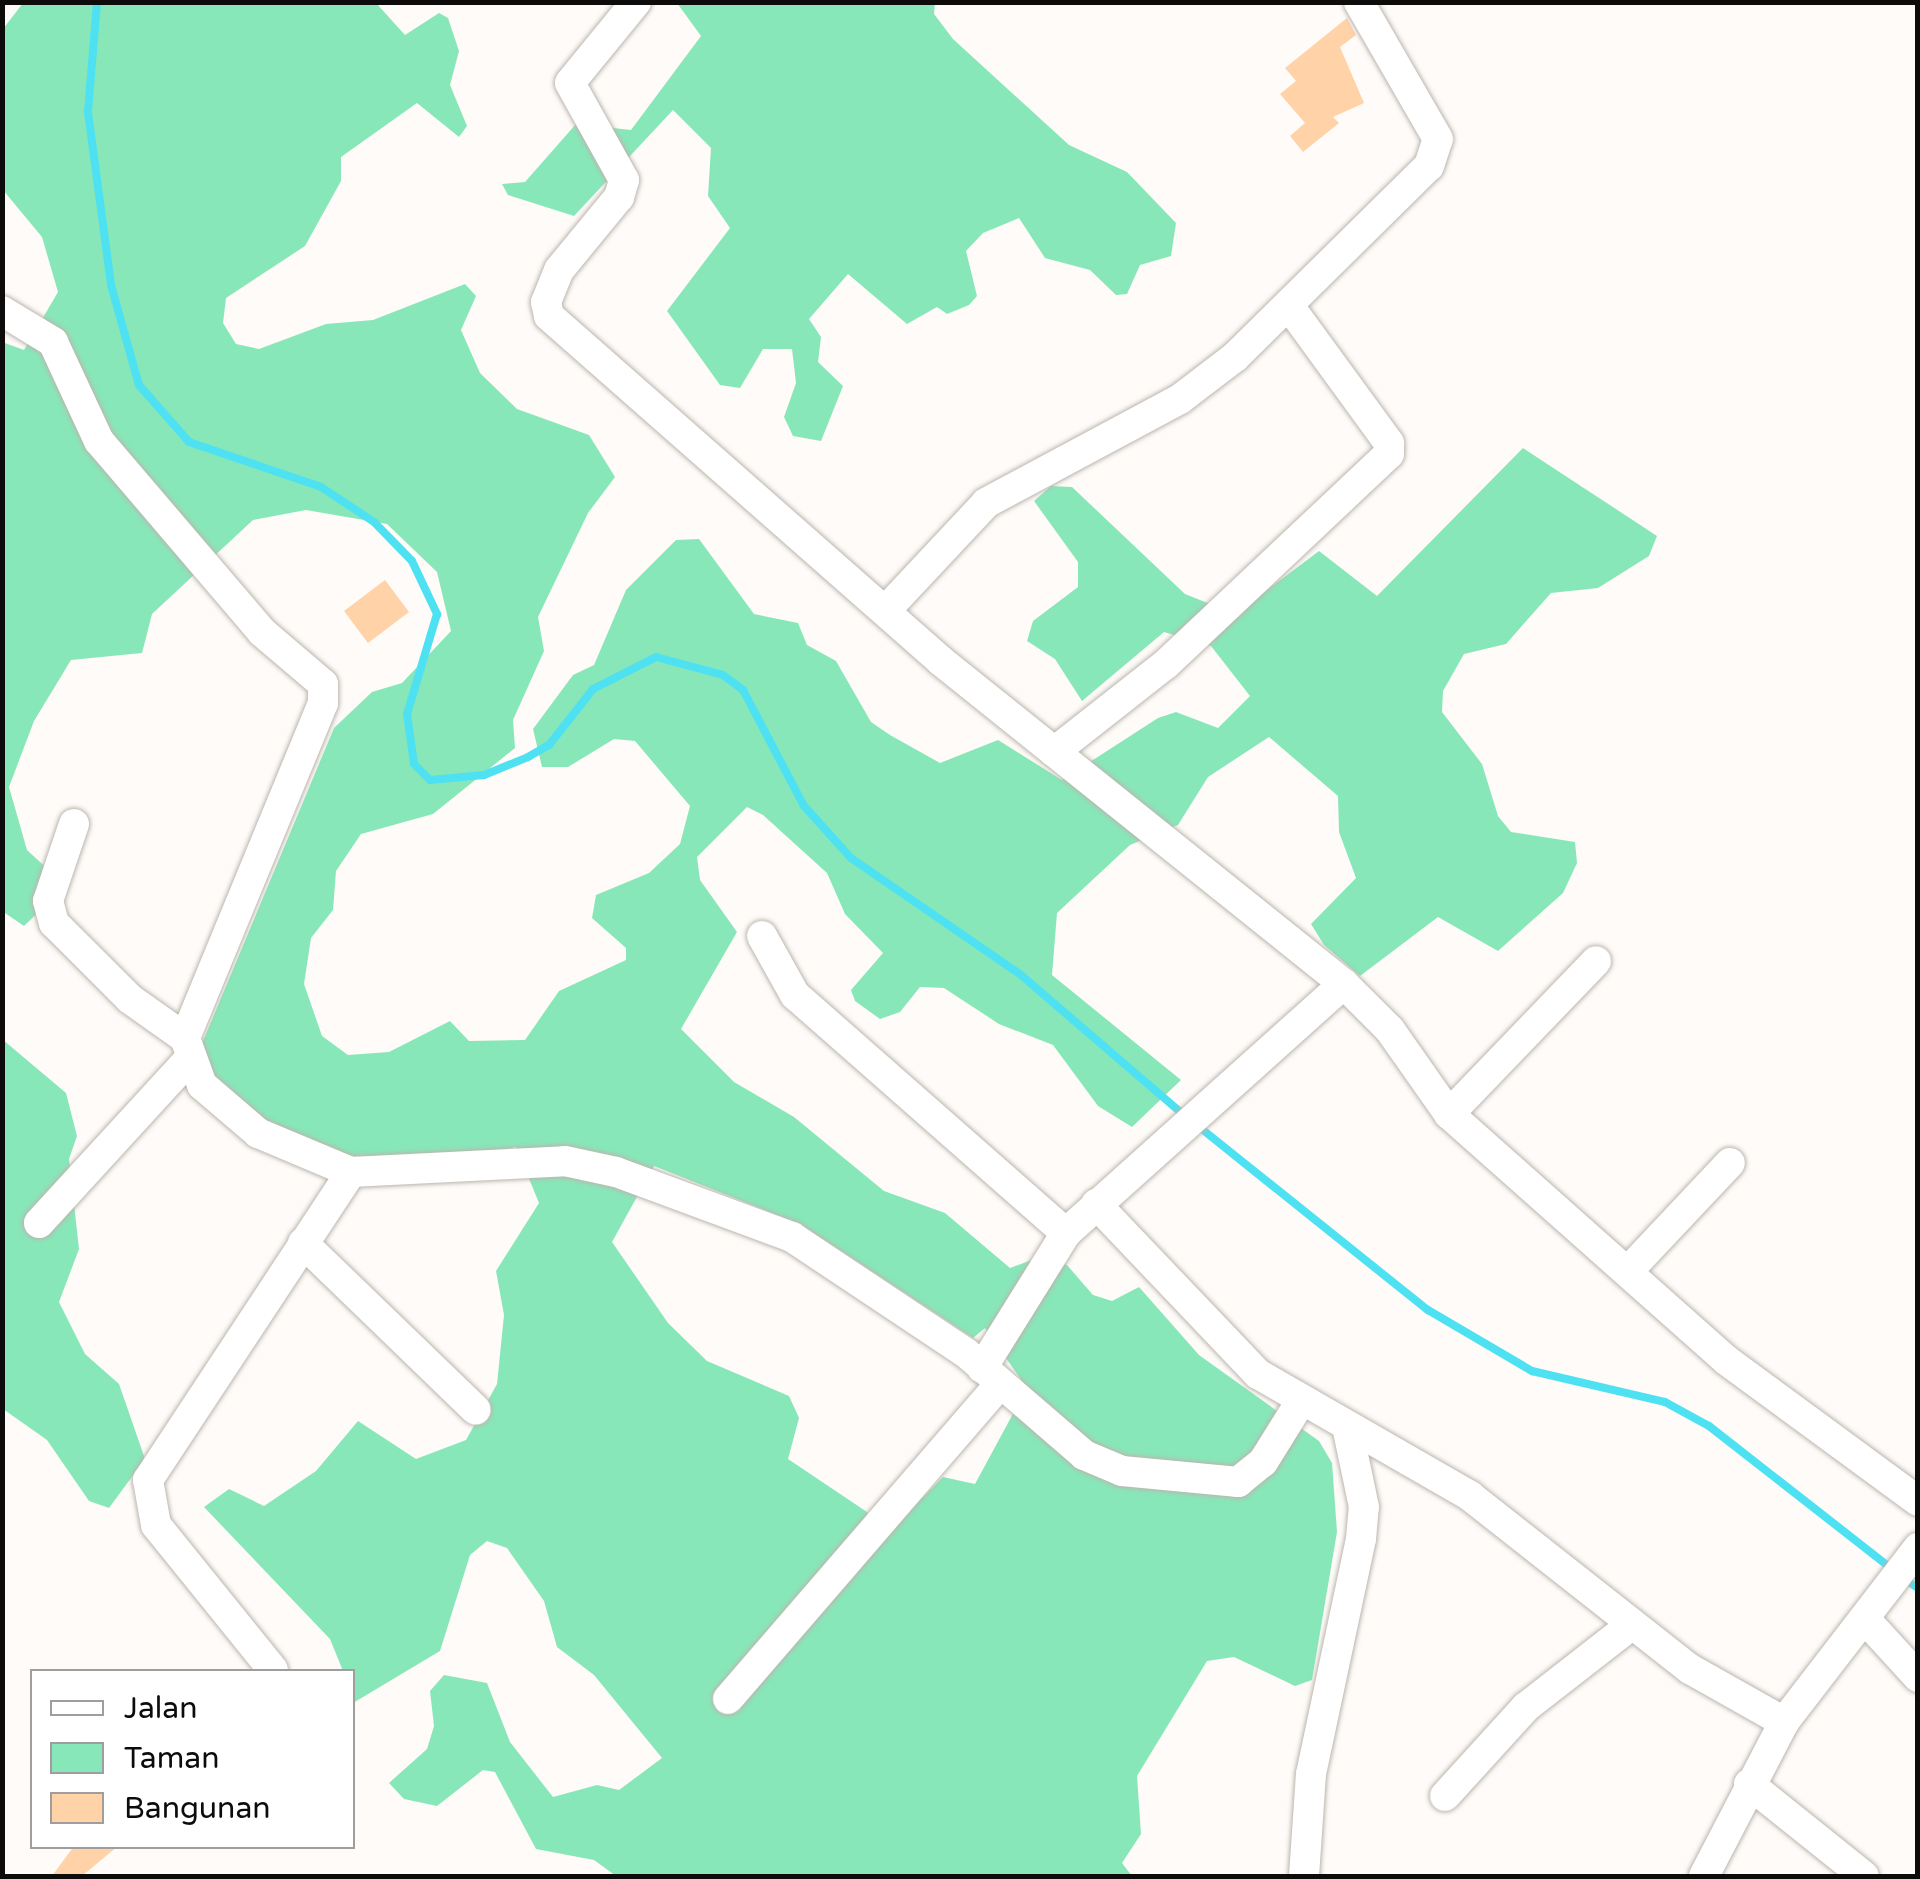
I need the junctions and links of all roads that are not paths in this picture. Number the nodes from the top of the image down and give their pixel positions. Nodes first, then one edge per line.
1 (636, 2) edge
2 (1359, 2) edge
3 (1289, 306) junction
4 (2, 312) edge
5 (886, 610) junction
6 (1054, 752) junction
7 (74, 824) dead end
8 (762, 936) dead end
9 (1596, 961) dead end
10 (1344, 984) junction
11 (188, 1048) junction
12 (1450, 1114) junction
13 (1730, 1163) dead end
14 (352, 1172) junction
15 (1096, 1204) junction
16 (40, 1223) dead end
17 (1066, 1234) junction
18 (303, 1243) junction
19 (1629, 1270) junction
20 (991, 1376) junction
21 (1301, 1401) junction
22 (476, 1410) dead end
23 (1348, 1431) junction
24 (1918, 1502) edge
25 (1918, 1548) edge
26 (1864, 1618) junction
27 (1630, 1626) junction
28 (271, 1669) edge
29 (1918, 1678) edge
30 (728, 1699) dead end
31 (1784, 1722) junction
32 (1750, 1784) junction
33 (1445, 1796) dead end
34 (1304, 1876) edge
35 (1704, 1876) edge
36 (1864, 1876) edge

1 - 5 street
2 - 3 street
3 - 5 street
3 - 6 street
4 - 11 street
5 - 6 street
6 - 10 street
7 - 11 street
8 - 17 street
9 - 12 street
10 - 12 street
10 - 15 street
11 - 14 street
11 - 16 street
12 - 19 street
13 - 19 street
14 - 18 street
14 - 20 street
15 - 17 street
15 - 21 street
17 - 20 street
18 - 22 street
18 - 28 street
19 - 24 street
20 - 21 street
20 - 30 street
21 - 23 street
23 - 27 street
23 - 34 street
25 - 26 street
26 - 29 street
26 - 31 street
27 - 31 street
27 - 33 street
31 - 32 street
32 - 35 street
32 - 36 street

